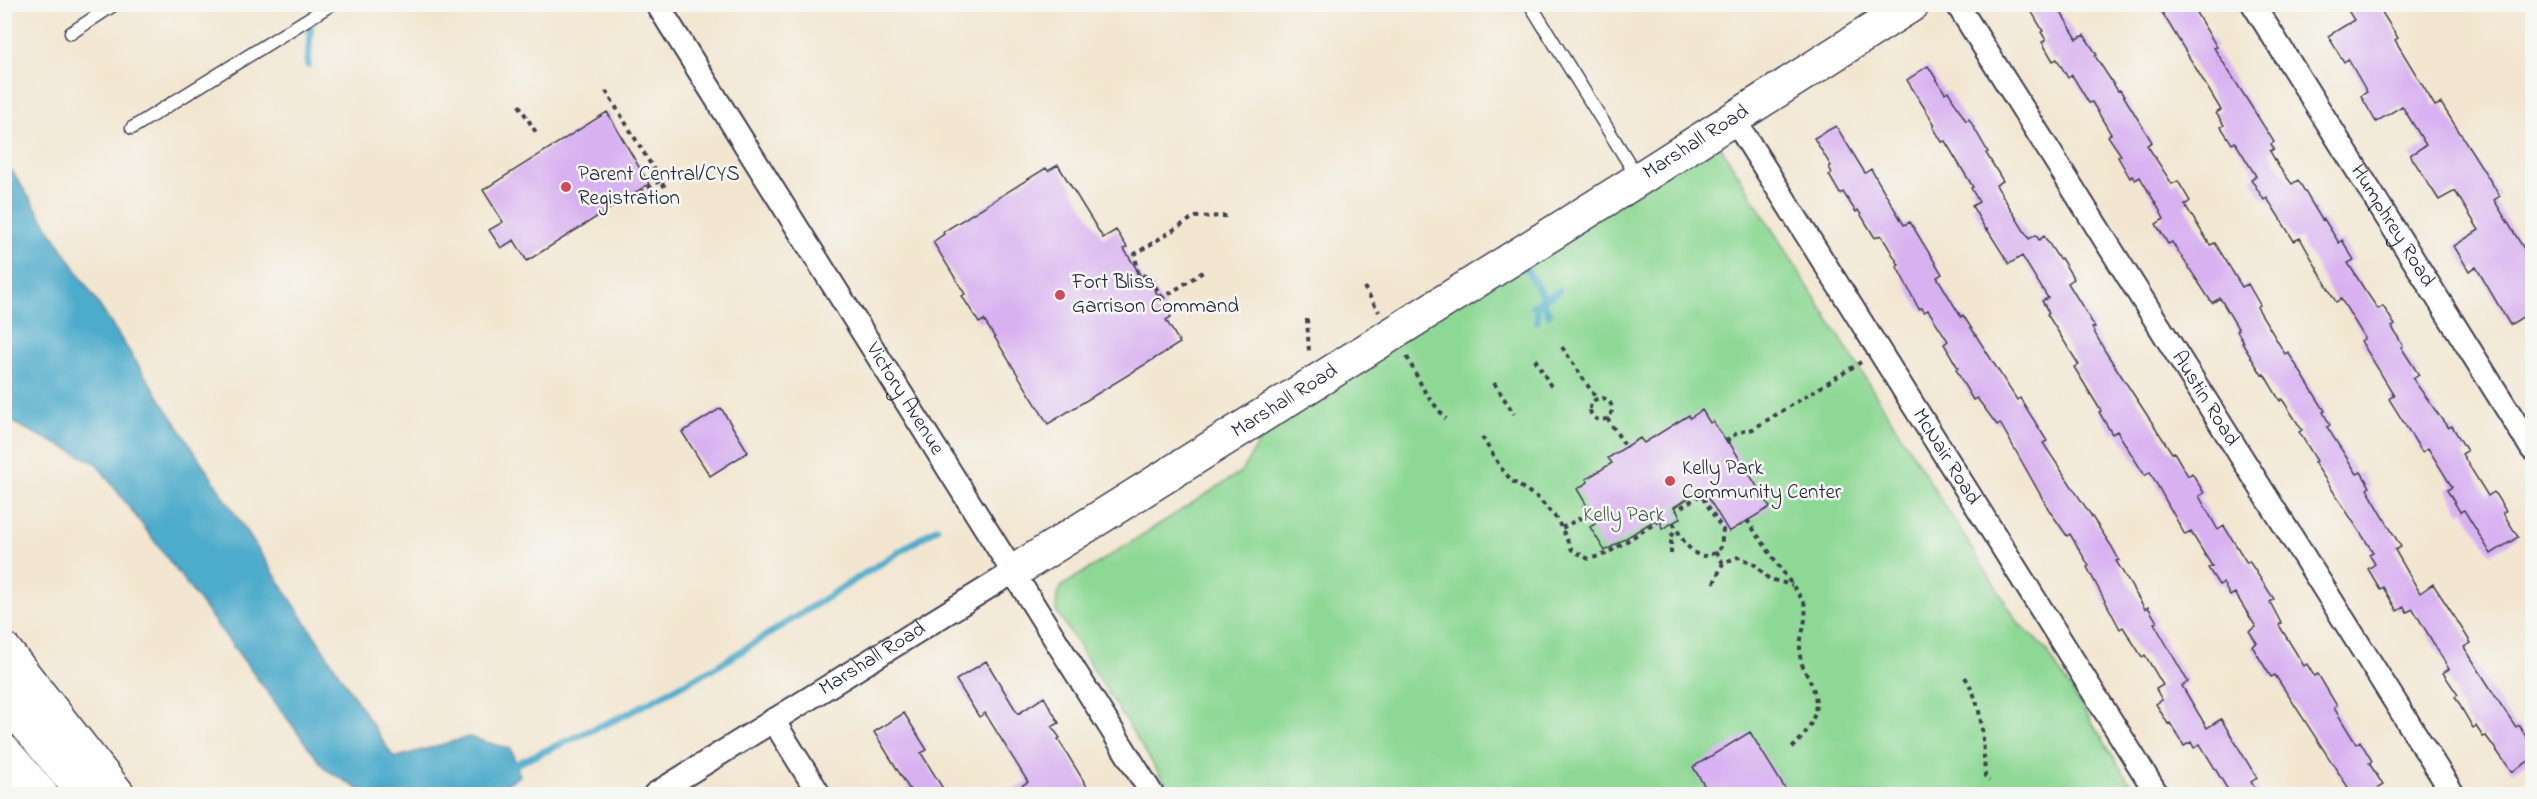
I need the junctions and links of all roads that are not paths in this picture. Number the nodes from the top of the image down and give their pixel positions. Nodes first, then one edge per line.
1 (115, 4) edge
2 (332, 4) edge
3 (657, 4) edge
4 (1530, 4) edge
5 (1913, 4) edge
6 (1957, 4) edge
7 (2253, 4) edge
8 (71, 33) dead end
9 (1734, 119) junction
10 (132, 128) dead end
11 (1639, 179) junction
12 (2532, 449) edge
13 (1013, 572) junction
14 (4, 649) edge
15 (4, 698) edge
16 (773, 720) junction
17 (4, 751) edge
18 (4, 788) edge
19 (10, 795) edge
20 (41, 795) edge
21 (84, 795) edge
22 (118, 795) edge
23 (655, 795) edge
24 (819, 795) edge
25 (1152, 795) edge
26 (2157, 795) edge
27 (2453, 795) edge

1 - 8 lane
2 - 10 lane
3 - 13 street, Victory Avenue
4 - 11 lane
5 - 9 main road, Marshall Road
6 - 27 street, Austin Road
7 - 12 street, Humphrey Road
9 - 11 main road, Marshall Road
9 - 26 street, McNair Road
11 - 13 main road, Marshall Road
13 - 16 street, Marshall Road
13 - 25 street, Victory Avenue
14 - 22 main road
15 - 21 main road
16 - 23 street, Marshall Road
16 - 24 street
17 - 20 main road
18 - 19 main road

